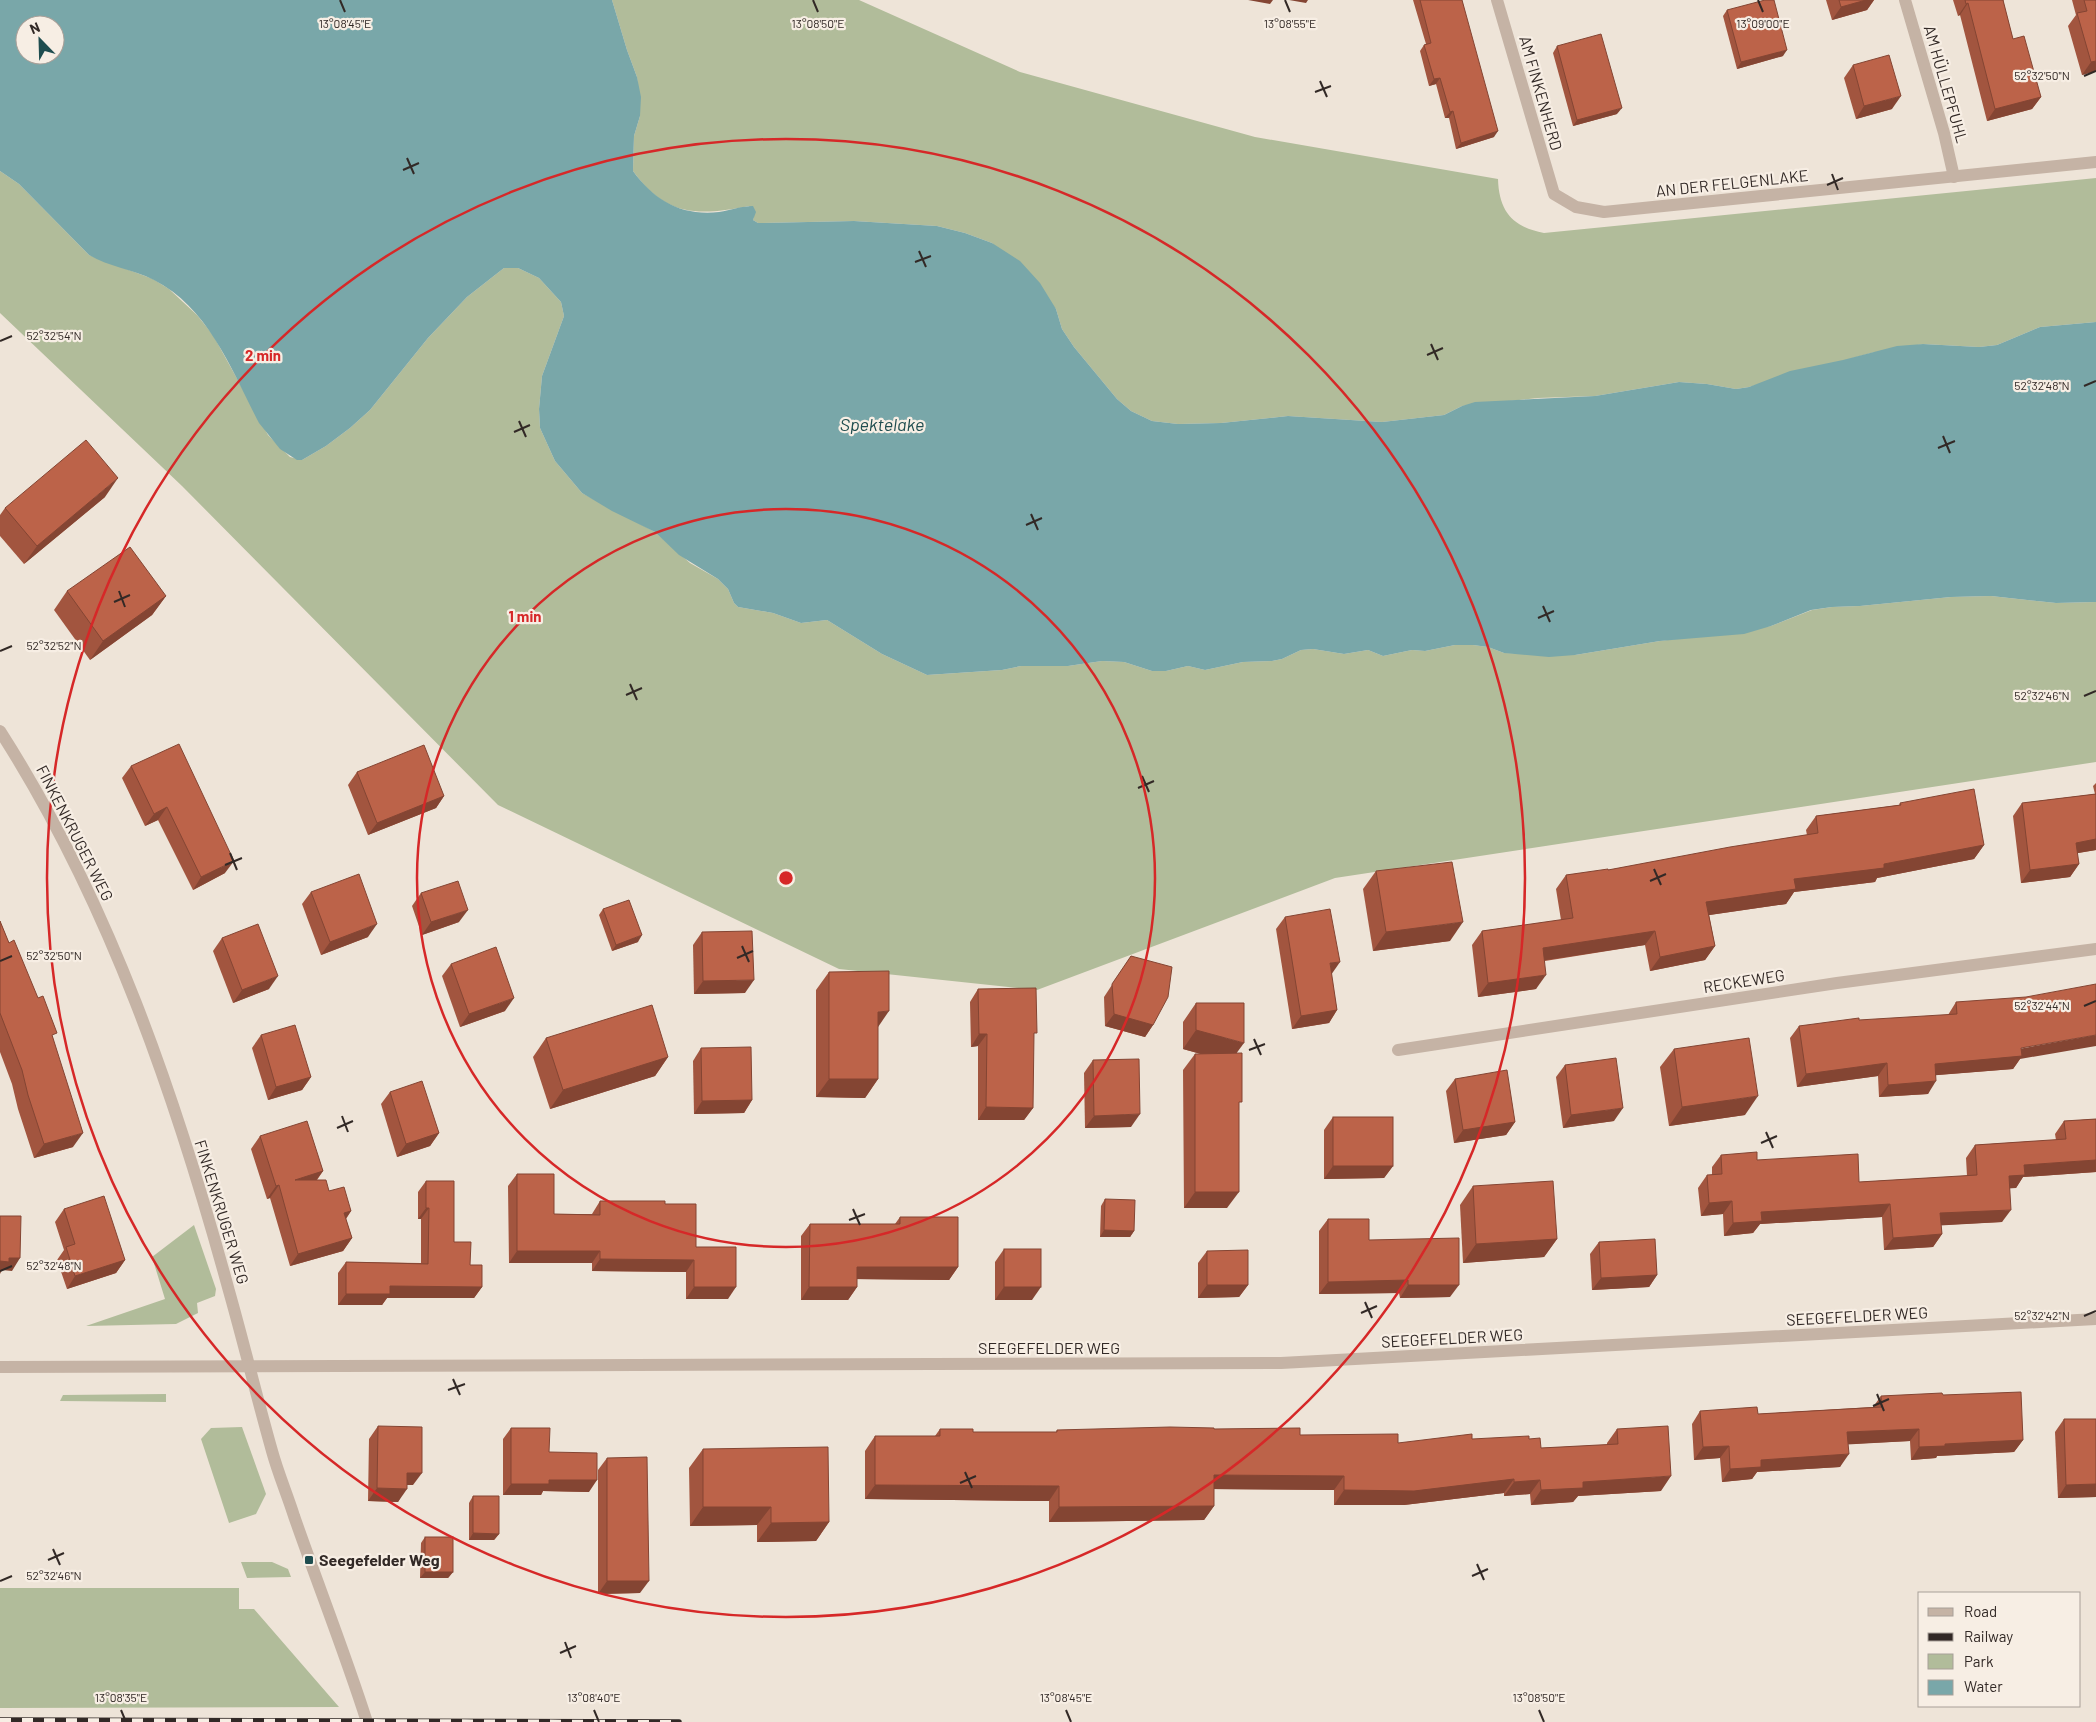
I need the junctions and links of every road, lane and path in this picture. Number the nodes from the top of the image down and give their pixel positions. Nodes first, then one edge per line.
1 (1497, 0) edge
2 (1905, 0) edge
3 (2096, 162) edge
4 (1954, 177) junction
5 (1554, 194) joint
6 (0, 731) edge
7 (2096, 949) edge
8 (1398, 1050) dead end
9 (2096, 1319) edge
10 (0, 1366) edge
11 (249, 1366) junction
12 (367, 1722) edge

1 - 5 street, AM FINKENHERD
2 - 4 street, AM HÜLLEPFUHL
3 - 4 street, AN DER FELGENLAKE
4 - 5 street, AN DER FELGENLAKE
6 - 11 street, FINKENKRUGER WEG
7 - 8 street, RECKEWEG
9 - 11 street, SEEGEFELDER WEG
10 - 11 street, SEEGEFELDER WEG
11 - 12 street, FINKENKRUGER WEG

